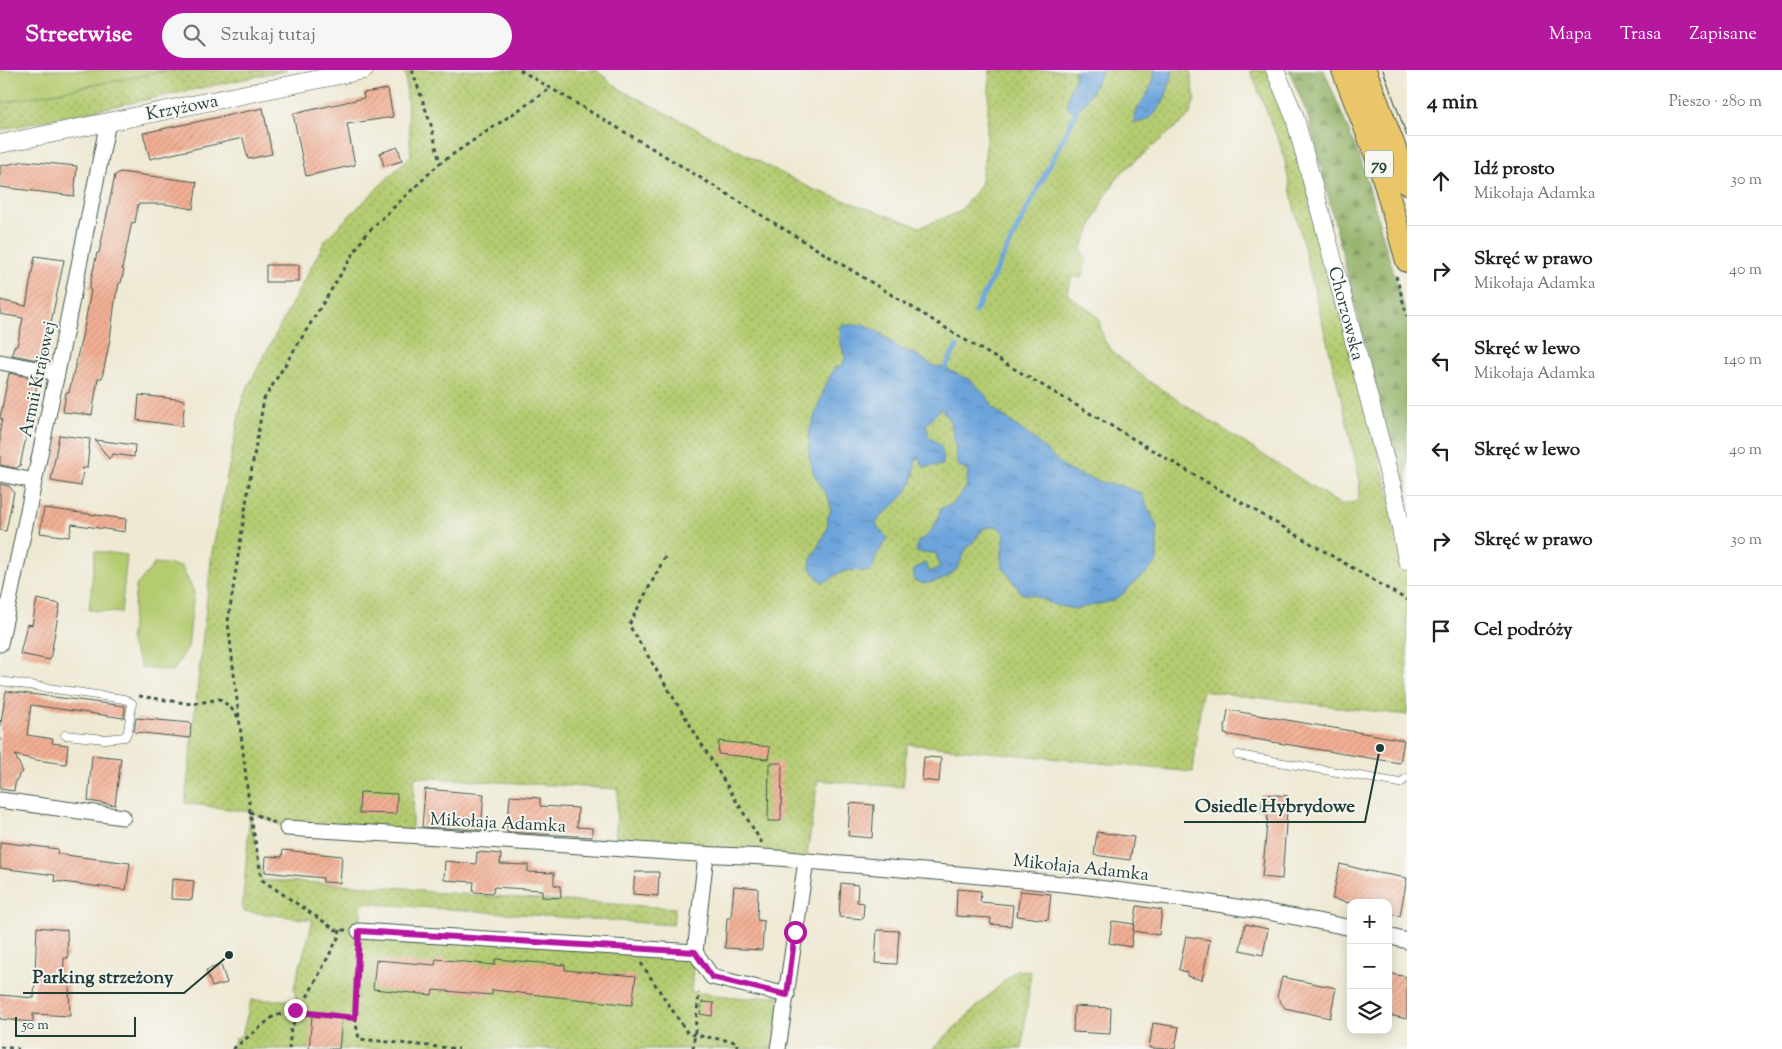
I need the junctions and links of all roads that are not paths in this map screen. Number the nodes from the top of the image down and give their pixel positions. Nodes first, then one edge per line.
1 (364, 70) edge
2 (1275, 70) edge
3 (1343, 70) edge
4 (1365, 70) edge
5 (108, 122) junction
6 (0, 144) edge
7 (1407, 183) edge
8 (1407, 261) edge
9 (0, 362) edge
10 (58, 373) junction
11 (0, 474) edge
12 (34, 481) junction
13 (1407, 560) edge
14 (0, 644) edge
15 (0, 681) edge
16 (65, 735) dead end
17 (1238, 755) dead end
18 (1407, 778) edge
19 (0, 800) edge
20 (123, 817) dead end
21 (287, 828) road end
22 (706, 855) junction
23 (806, 861) junction
24 (1347, 927) edge
25 (359, 931) road end
26 (1392, 937) edge
27 (1407, 941) edge
28 (695, 952) junction
29 (787, 995) junction
30 (778, 1049) edge

1 - 5 street, Krzyżowa
2 - 13 street, Chorzowska
3 - 8 main road, 79
4 - 7 main road, 79
5 - 6 street, Krzyżowa
5 - 10 street, Armii Krajowej
9 - 10 street
10 - 12 street, Armii Krajowej
11 - 12 street
12 - 14 street, Armii Krajowej
15 - 16 lane
17 - 18 lane
19 - 20 street
21 - 22 street, Mikołaja Adamka
22 - 23 street, Mikołaja Adamka
22 - 28 street
23 - 24 street, Mikołaja Adamka
23 - 29 street
25 - 28 street
26 - 27 street
28 - 29 street
29 - 30 street

